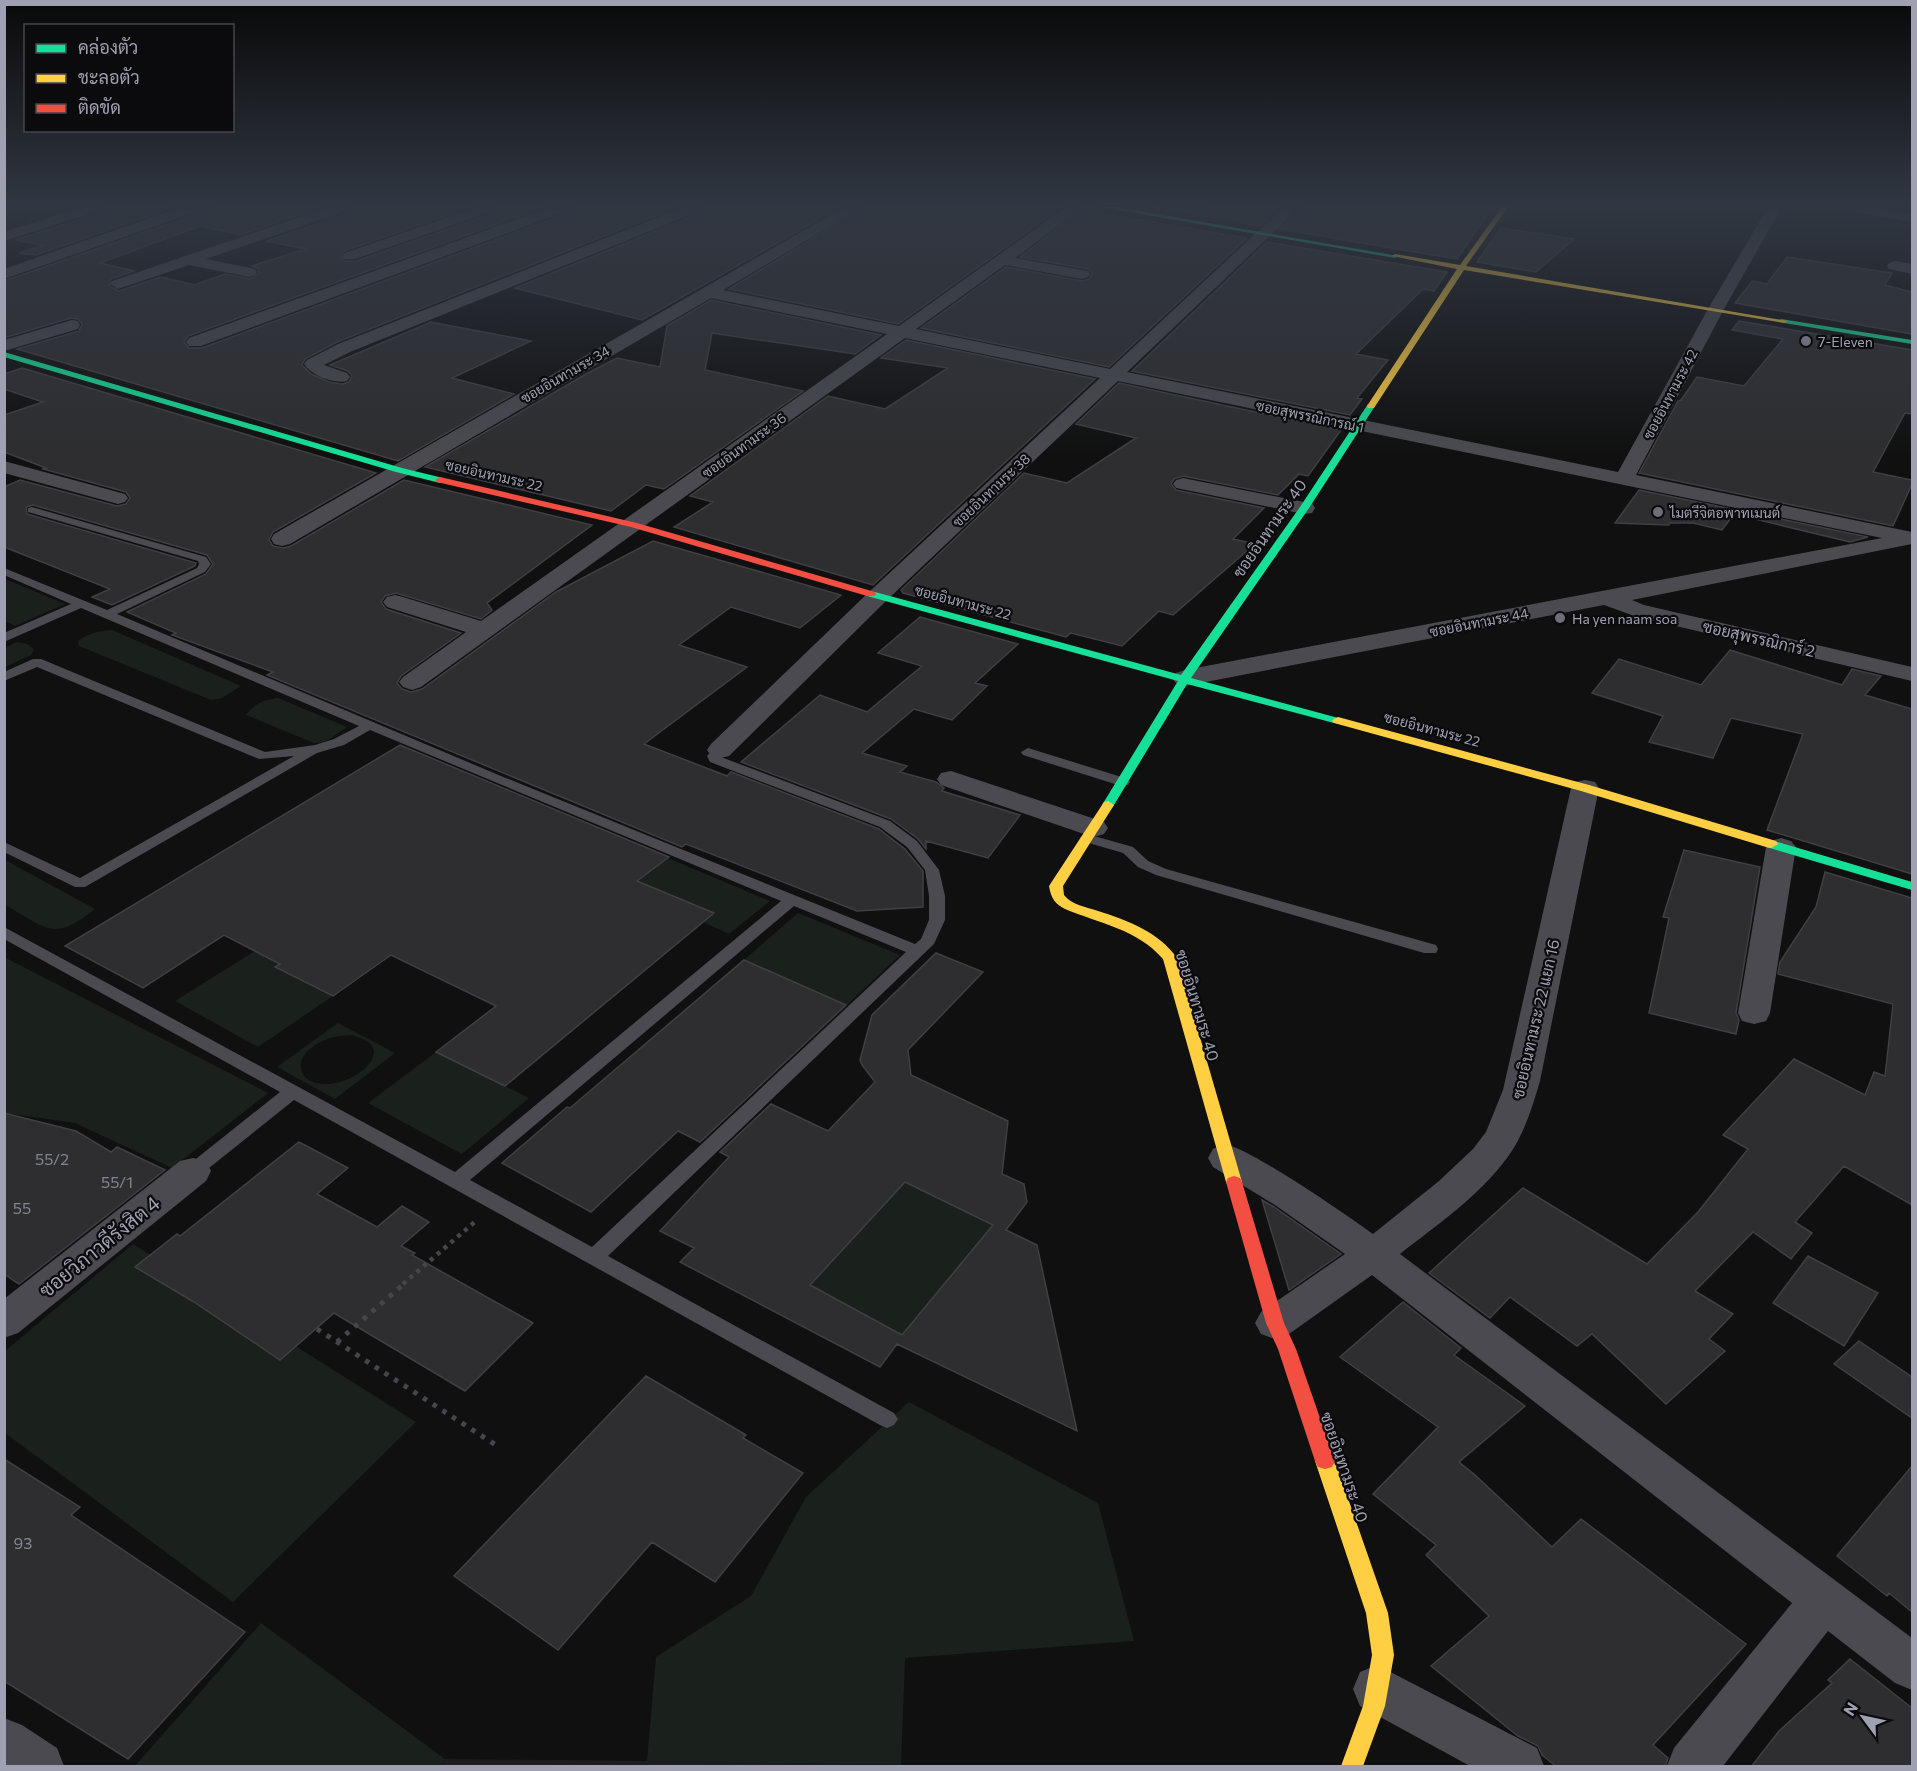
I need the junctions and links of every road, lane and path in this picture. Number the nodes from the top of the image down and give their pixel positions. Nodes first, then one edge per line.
1 (338, 290) edge
2 (490, 290) edge
3 (711, 290) edge
4 (960, 290) edge
5 (1206, 290) edge
6 (1447, 290) edge
7 (1599, 290) edge
8 (1727, 290) edge
9 (707, 292) junction
10 (1716, 309) junction
11 (72, 325) dead end
12 (900, 332) junction
13 (195, 342) dead end
14 (1912, 342) edge
15 (4, 346) edge
16 (4, 354) edge
17 (1114, 376) junction
18 (341, 377) dead end
19 (1359, 426) junction
20 (4, 467) edge
21 (399, 470) junction
22 (1624, 479) junction
23 (1183, 484) dead end
24 (118, 498) dead end
25 (1304, 508) junction
26 (32, 510) dead end
27 (634, 525) junction
28 (1911, 536) edge
29 (282, 539) dead end
30 (4, 571) edge
31 (878, 596) junction
32 (1606, 598) junction
33 (395, 602) dead end
34 (80, 604) junction
35 (106, 615) junction
36 (485, 630) junction
37 (7, 635) edge
38 (1912, 674) edge
39 (4, 677) edge
40 (1185, 678) junction
41 (412, 682) dead end
42 (370, 725) junction
43 (317, 749) junction
44 (720, 750) joint
45 (1028, 752) dead end
46 (951, 779) dead end
47 (1123, 782) junction
48 (1585, 788) junction
49 (1090, 833) junction
50 (4, 846) edge
51 (1781, 847) junction
52 (1912, 886) edge
53 (792, 900) junction
54 (4, 932) edge
55 (1430, 949) dead end
56 (917, 951) junction
57 (1754, 1013) dead end
58 (293, 1091) junction
59 (1226, 1158) junction
60 (194, 1171) joint
61 (457, 1181) junction
62 (496, 1203) junction
63 (1373, 1255) junction
64 (594, 1257) junction
65 (4, 1322) edge
66 (1275, 1323) junction
67 (316, 1329) dead end
68 (337, 1342) junction
69 (887, 1419) dead end
70 (499, 1447) dead end
71 (1823, 1600) junction
72 (1912, 1667) edge
73 (1377, 1689) junction
74 (4, 1743) edge
75 (39, 1767) edge
76 (1352, 1767) edge
77 (1519, 1767) edge
78 (1692, 1767) edge

1 - 13 street
2 - 18 street
3 - 9 street, ซอยอินทามระ 34
4 - 12 street, ซอยอินทามระ 36
5 - 17 street, ซอยอินทามระ 38
6 - 19 street, ซอยอินทามระ 40
7 - 10 street
8 - 10 street, ซอยอินทามระ 42
9 - 12 street, ซอยสุพรรณิการณ์ 1
9 - 21 street, ซอยอินทามระ 34
10 - 14 street
10 - 22 street, ซอยอินทามระ 42
11 - 15 street
12 - 17 street, ซอยสุพรรณิการณ์ 1
12 - 27 street, ซอยอินทามระ 36
16 - 21 street, ซอยอินทามระ 22
17 - 19 street, ซอยสุพรรณิการณ์ 1
17 - 31 street, ซอยอินทามระ 38
19 - 22 street, ซอยสุพรรณิการณ์ 1
19 - 25 street, ซอยอินทามระ 40
20 - 24 street
21 - 27 street, ซอยอินทามระ 22
21 - 29 street, ซอยอินทามระ 34
22 - 28 street, ซอยสุพรรณิการณ์ 1
23 - 25 street
25 - 40 street, ซอยอินทามระ 40
26 - 35 lane
27 - 31 street, ซอยอินทามระ 22
27 - 36 street, ซอยอินทามระ 36
28 - 32 street, ซอยอินทามระ 44
30 - 34 lane
31 - 40 street, ซอยอินทามระ 22
31 - 44 street, ซอยอินทามระ 38
32 - 38 street, ซอยสุพรรณิการ์ 2
32 - 40 street, ซอยอินทามระ 44
33 - 36 street
34 - 35 lane
34 - 37 lane
35 - 42 lane
36 - 41 street, ซอยอินทามระ 36
39 - 43 lane
40 - 47 street, ซอยอินทามระ 40
40 - 48 street, ซอยอินทามระ 22
42 - 43 lane
42 - 53 lane
43 - 50 lane
44 - 56 lane
45 - 47 lane
46 - 49 street
47 - 49 street, ซอยอินทามระ 40
48 - 51 street, ซอยอินทามระ 22
48 - 63 street, ซอยอินทามระ 22 แยก 16
49 - 55 lane
49 - 59 street, ซอยอินทามระ 40
51 - 52 street, ซอยอินทามระ 22
51 - 57 street
53 - 56 lane
53 - 61 lane
54 - 58 lane
56 - 64 lane
58 - 60 lane
58 - 61 lane
59 - 63 street
59 - 66 street, ซอยอินทามระ 40
60 - 65 street, ซอยวิภาวดีรังสิต 4
61 - 62 lane
62 - 64 lane
62 - 68 path
63 - 66 street, ซอยอินทามระ 22 แยก 16
63 - 71 street
64 - 69 lane
66 - 73 street, ซอยอินทามระ 40
67 - 68 path
68 - 70 path
71 - 72 street
71 - 78 street
73 - 76 street, ซอยอินทามระ 40
73 - 77 street
74 - 75 street

